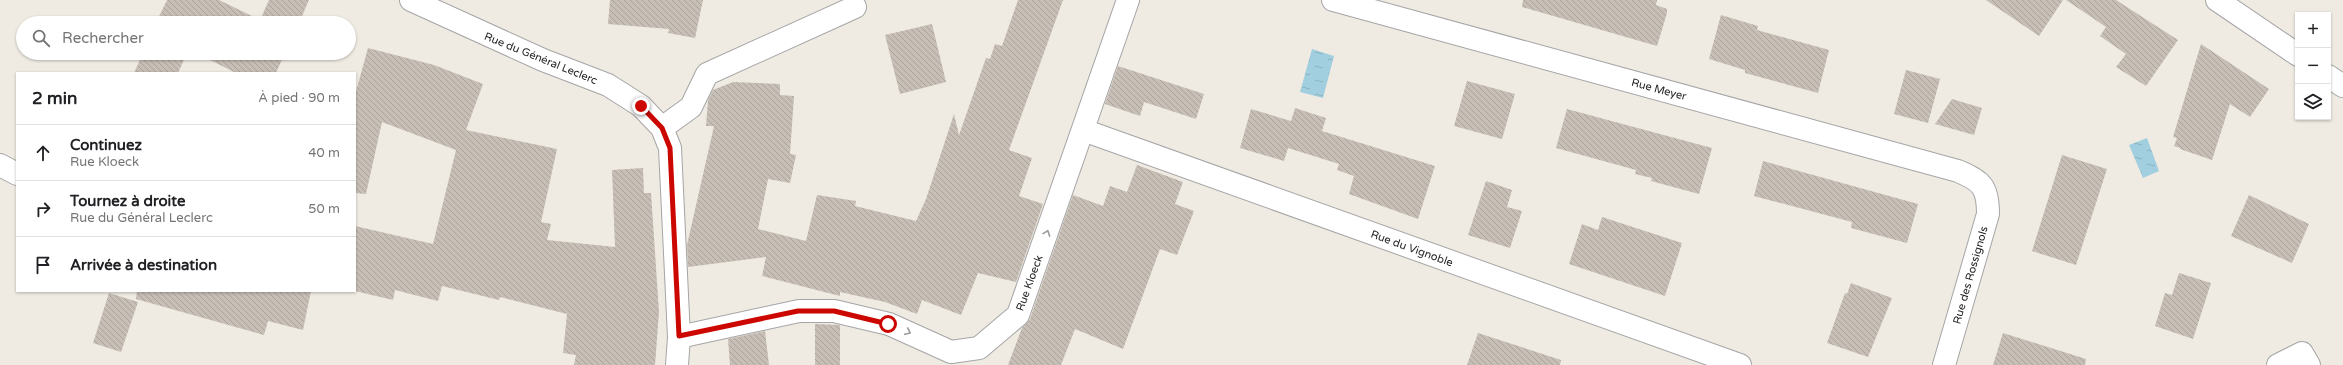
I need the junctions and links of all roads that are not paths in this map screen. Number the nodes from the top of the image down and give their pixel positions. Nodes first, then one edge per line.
1 (411, 0) edge
2 (1128, 0) edge
3 (1333, 0) edge
4 (2217, 0) edge
5 (854, 7) dead end
6 (2295, 53) edge
7 (2331, 78) edge
8 (2343, 86) edge
9 (662, 128) junction
10 (1083, 130) junction
11 (0, 165) edge
12 (16, 173) edge
13 (1983, 185) joint
14 (679, 336) junction
15 (677, 365) edge
16 (1740, 365) edge
17 (1944, 365) edge
18 (2278, 365) edge
19 (2310, 365) edge

1 - 9 street, Rue du Général Leclerc
2 - 10 street, Rue Kloeck
3 - 13 street, Rue Meyer
4 - 6 street
5 - 9 street
7 - 8 street
9 - 14 street, Rue du Général Leclerc
14 -> 10 street, Rue Kloeck
10 - 16 street, Rue du Vignoble
11 - 12 street
13 - 17 street, Rue des Rossignols
14 - 15 street, Rue du Général Leclerc
18 - 19 street

